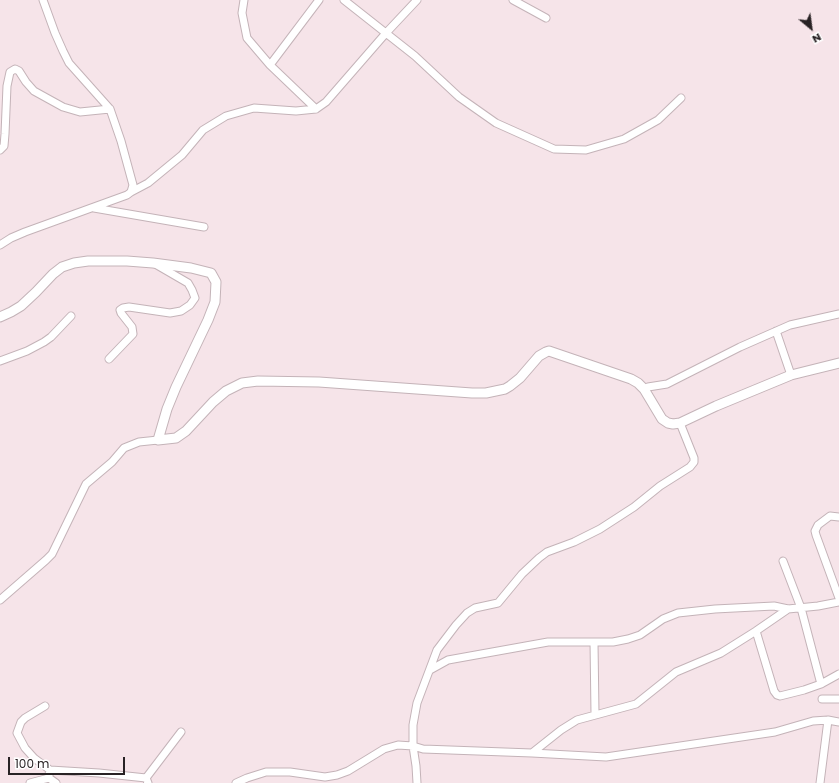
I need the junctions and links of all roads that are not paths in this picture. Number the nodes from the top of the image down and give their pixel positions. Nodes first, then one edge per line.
1 (244, 0) edge
2 (319, 0) edge
3 (344, 0) edge
4 (417, 0) edge
5 (513, 0) edge
6 (45, 1) edge
7 (546, 18) dead end
8 (386, 34) junction
9 (270, 65) junction
10 (681, 98) dead end
11 (110, 109) junction
12 (316, 109) junction
13 (0, 150) edge
14 (131, 192) junction
15 (92, 208) junction
16 (204, 227) dead end
17 (0, 245) edge
18 (153, 263) junction
19 (839, 314) edge
20 (71, 316) dead end
21 (0, 317) edge
22 (776, 331) junction
23 (109, 359) dead end
24 (0, 361) edge
25 (839, 363) edge
26 (791, 375) junction
27 (644, 389) junction
28 (680, 423) junction
29 (158, 440) junction
30 (839, 517) edge
31 (783, 561) dead end
32 (839, 598) edge
33 (0, 600) edge
34 (839, 602) edge
35 (801, 608) junction
36 (788, 609) junction
37 (756, 631) junction
38 (594, 642) junction
39 (430, 670) junction
40 (839, 674) edge
41 (821, 684) junction
42 (822, 698) dead end
43 (839, 699) edge
44 (45, 706) dead end
45 (595, 714) junction
46 (828, 720) junction
47 (839, 722) edge
48 (181, 732) dead end
49 (413, 746) junction
50 (532, 752) junction
51 (49, 774) junction
52 (147, 780) edge
53 (30, 783) edge
54 (56, 783) edge
55 (236, 783) edge
56 (417, 783) edge
57 (820, 783) edge

1 - 9 street
2 - 9 street
3 - 8 street
4 - 8 street
5 - 7 street
6 - 11 street
8 - 10 street
8 - 12 street
9 - 12 street
11 - 13 street
11 - 14 street
12 - 14 street
14 - 15 street
15 - 16 street
15 - 17 street
18 - 21 street
18 - 23 street
18 - 29 street
19 - 22 street
20 - 24 street
22 - 26 street
22 - 27 street
25 - 26 street
26 - 28 street
27 - 28 street
27 - 29 street
28 - 39 street
29 - 33 street
30 - 32 street
31 - 35 street
34 - 35 street
35 - 36 street
35 - 41 street
36 - 37 street
36 - 38 street
37 - 41 street
37 - 45 street
38 - 39 street
38 - 45 street
39 - 49 street
40 - 41 street
42 - 43 street
44 - 51 street
45 - 50 street
46 - 47 street
46 - 50 street
46 - 57 street
48 - 52 street
49 - 50 street
49 - 55 street
49 - 56 street
51 - 52 street
51 - 53 street
51 - 54 street

